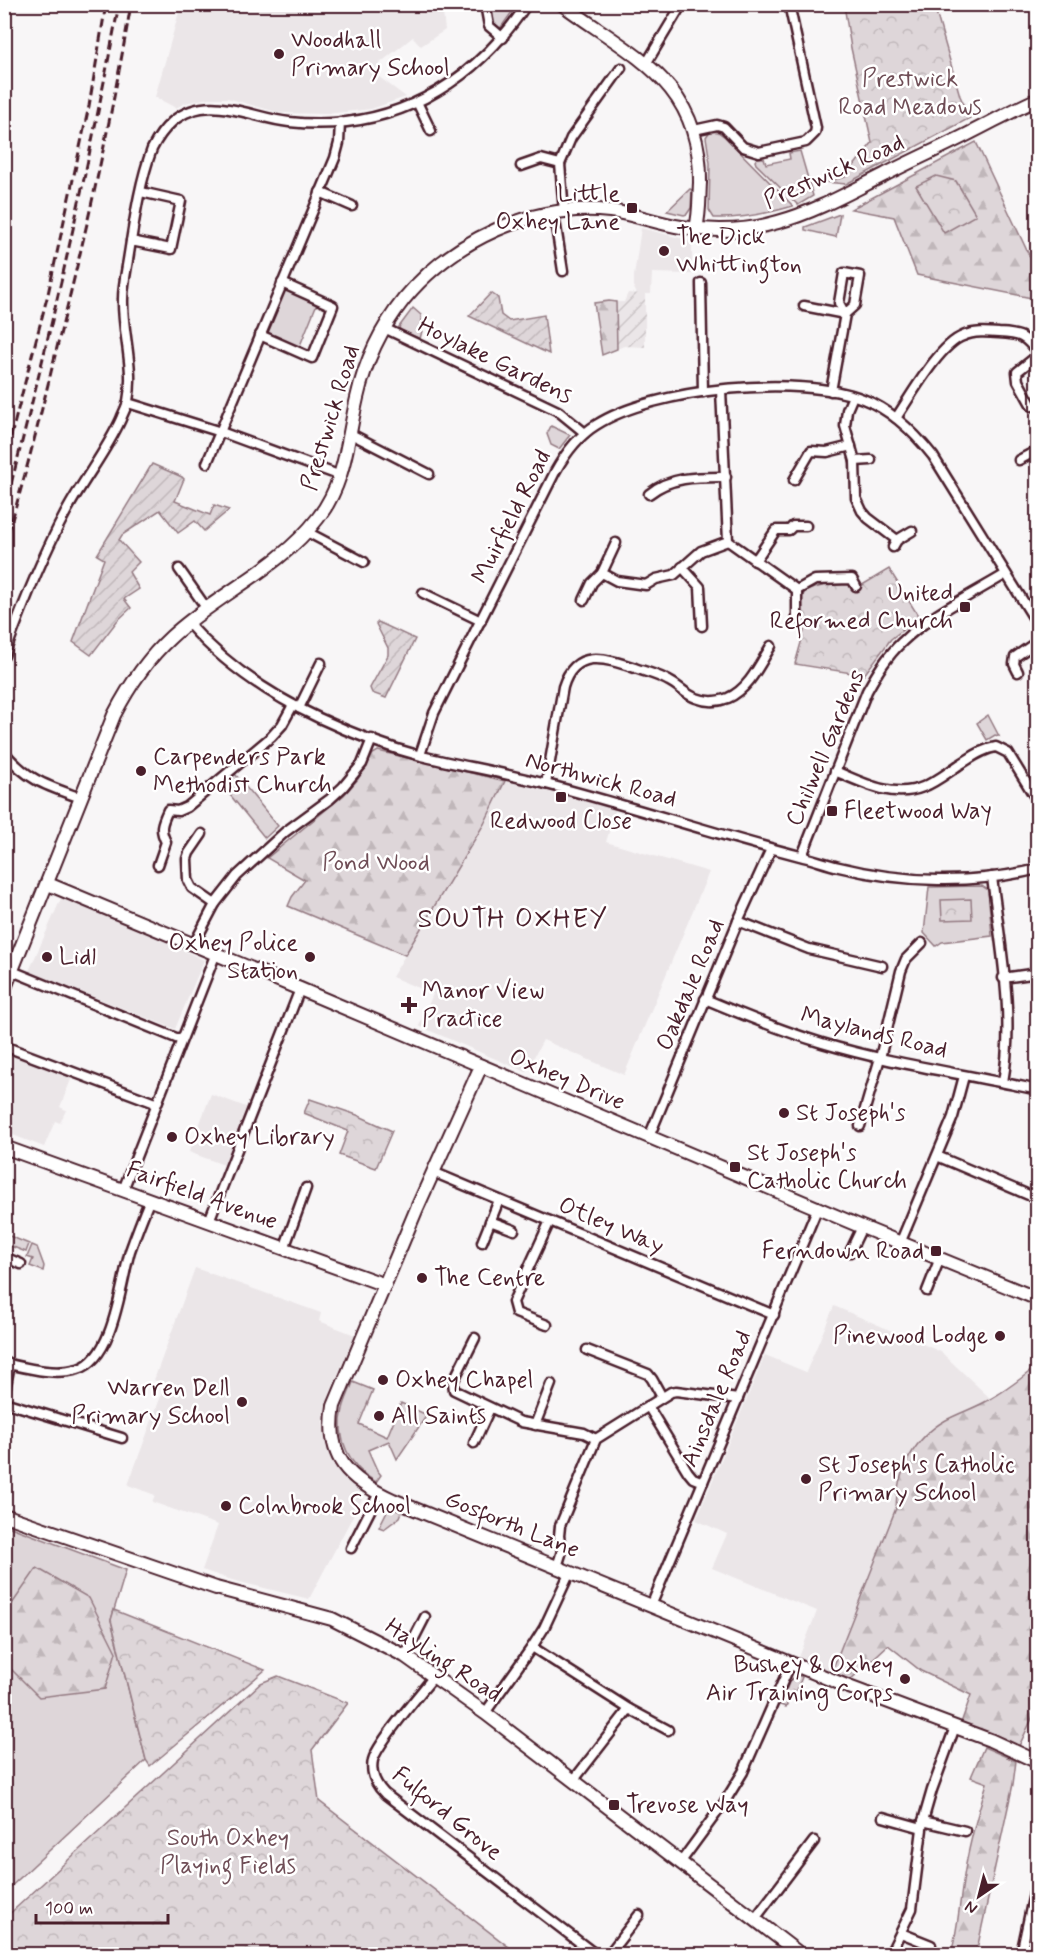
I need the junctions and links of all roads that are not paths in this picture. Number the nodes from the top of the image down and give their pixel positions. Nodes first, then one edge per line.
1 (485, 4) edge
2 (527, 4) edge
3 (562, 4) edge
4 (682, 4) edge
5 (789, 4) edge
6 (503, 38) junction
7 (646, 64) junction
8 (621, 68) dead end
9 (1038, 99) edge
10 (417, 102) junction
11 (340, 122) junction
12 (431, 130) dead end
13 (694, 130) junction
14 (560, 164) junction
15 (521, 166) dead end
16 (141, 192) junction
17 (320, 192) junction
18 (352, 206) dead end
19 (559, 213) junction
20 (696, 228) junction
21 (131, 241) junction
22 (563, 271) dead end
23 (282, 283) junction
24 (701, 283) dead end
25 (804, 306) dead end
26 (384, 328) junction
27 (260, 335) junction
28 (1038, 354) edge
29 (721, 390) junction
30 (831, 391) junction
31 (704, 392) junction
32 (853, 396) junction
33 (128, 403) junction
34 (1032, 406) dead end
35 (896, 418) junction
36 (220, 432) junction
37 (585, 433) junction
38 (351, 434) junction
39 (851, 446) junction
40 (1038, 450) edge
41 (871, 460) dead end
42 (1019, 460) dead end
43 (855, 461) junction
44 (207, 463) dead end
45 (429, 474) dead end
46 (341, 476) junction
47 (726, 477) junction
48 (794, 480) dead end
49 (649, 494) dead end
50 (806, 526) dead end
51 (912, 531) dead end
52 (307, 532) junction
53 (728, 541) junction
54 (615, 543) dead end
55 (755, 561) junction
56 (364, 562) dead end
57 (682, 567) junction
58 (179, 569) dead end
59 (602, 573) junction
60 (1006, 574) junction
61 (856, 586) dead end
62 (797, 590) junction
63 (423, 593) dead end
64 (584, 600) dead end
65 (207, 609) junction
66 (797, 618) dead end
67 (481, 621) junction
68 (188, 623) junction
69 (1038, 625) edge
70 (702, 626) dead end
71 (1038, 641) edge
72 (771, 646) dead end
73 (4, 656) edge
74 (321, 663) dead end
75 (1018, 672) dead end
76 (296, 706) junction
77 (372, 740) junction
78 (4, 752) edge
79 (420, 755) junction
80 (835, 771) junction
81 (546, 784) junction
82 (81, 798) junction
83 (1038, 802) edge
84 (202, 834) dead end
85 (771, 849) junction
86 (802, 856) junction
87 (158, 865) dead end
88 (1038, 869) edge
89 (992, 877) junction
90 (48, 884) junction
91 (215, 904) junction
92 (738, 921) junction
93 (922, 943) dead end
94 (194, 944) junction
95 (216, 953) junction
96 (882, 966) dead end
97 (12, 970) junction
98 (1038, 973) edge
99 (1004, 978) junction
100 (300, 988) junction
101 (4, 990) edge
102 (705, 999) junction
103 (181, 1040) junction
104 (4, 1046) edge
105 (880, 1058) junction
106 (481, 1066) junction
107 (963, 1076) junction
108 (1003, 1082) junction
109 (1038, 1090) edge
110 (155, 1103) junction
111 (860, 1126) dead end
112 (649, 1137) junction
113 (4, 1147) edge
114 (937, 1156) junction
115 (433, 1172) junction
116 (306, 1188) dead end
117 (123, 1190) junction
118 (1031, 1196) dead end
119 (150, 1199) junction
120 (499, 1200) junction
121 (818, 1207) junction
122 (209, 1221) junction
123 (490, 1221) junction
124 (550, 1221) junction
125 (862, 1227) junction
126 (514, 1230) dead end
127 (901, 1241) junction
128 (482, 1242) dead end
129 (284, 1249) junction
130 (850, 1252) dead end
131 (4, 1257) edge
132 (940, 1258) junction
133 (21, 1264) dead end
134 (385, 1286) junction
135 (927, 1291) dead end
136 (1038, 1299) edge
137 (774, 1315) junction
138 (547, 1325) dead end
139 (475, 1338) dead end
140 (587, 1350) dead end
141 (7, 1364) edge
142 (551, 1384) dead end
143 (4, 1396) edge
144 (662, 1397) junction
145 (738, 1399) junction
146 (4, 1402) edge
147 (648, 1406) junction
148 (490, 1408) junction
149 (536, 1425) junction
150 (122, 1438) dead end
151 (596, 1439) junction
152 (474, 1443) dead end
153 (703, 1482) junction
154 (379, 1493) junction
155 (4, 1515) edge
156 (351, 1548) dead end
157 (557, 1567) junction
158 (570, 1572) junction
159 (651, 1606) junction
160 (425, 1617) dead end
161 (532, 1647) junction
162 (405, 1656) junction
163 (791, 1663) junction
164 (435, 1676) junction
165 (629, 1709) junction
166 (485, 1713) junction
167 (955, 1727) junction
168 (668, 1730) dead end
169 (1038, 1762) edge
170 (573, 1781) junction
171 (883, 1817) dead end
172 (922, 1824) junction
173 (965, 1831) dead end
174 (814, 1841) dead end
175 (680, 1863) junction
176 (1038, 1875) edge
177 (639, 1915) dead end
178 (754, 1920) junction
179 (901, 1933) junction
180 (931, 1945) dead end
181 (595, 1954) edge
182 (609, 1954) edge
183 (800, 1954) edge
184 (890, 1954) edge
185 (1021, 1954) edge

1 - 6 street
2 - 6 street
3 - 7 street
4 - 7 street
5 - 13 street
6 - 10 street
7 - 13 street
8 - 14 street
9 - 20 street, Prestwick Road
10 - 11 street
10 - 12 street
11 - 16 street
11 - 17 street
13 - 20 street
14 - 15 street
14 - 19 street
16 - 21 street
16 - 21 street
17 - 18 street
17 - 23 street
19 - 20 street, Prestwick Road
19 - 22 street
19 - 26 street, Prestwick Road
21 - 33 street
23 - 27 street
23 - 27 street
24 - 31 street
25 - 30 street
26 - 37 street, Hoylake Gardens
26 - 38 street, Prestwick Road
27 - 36 street
28 - 34 street
28 - 35 street
29 - 30 street, Muirfield Road
29 - 31 street, Muirfield Road
29 - 47 street
30 - 32 street, Muirfield Road
31 - 37 street, Muirfield Road
32 - 35 street, Muirfield Road
32 - 39 street
33 - 36 street
33 - 73 street
35 - 60 street, Muirfield Road
36 - 44 street
36 - 46 street
37 - 67 street, Muirfield Road
38 - 45 street
38 - 46 street, Prestwick Road
39 - 43 street
39 - 48 street
40 - 42 street
41 - 43 street
43 - 51 street
46 - 52 street, Prestwick Road
47 - 49 street
47 - 53 street
50 - 55 street
52 - 56 street
52 - 65 street, Prestwick Road
53 - 55 street
53 - 57 street
54 - 59 street
55 - 62 street
57 - 59 street
57 - 70 street
58 - 65 street
59 - 64 street
60 - 69 street, Muirfield Road
60 - 80 street, Chilwell Gardens
61 - 62 street
62 - 66 street
63 - 67 street
65 - 68 street, Prestwick Road
67 - 79 street, Muirfield Road
68 - 76 street, Northwick Road
68 - 82 street, Prestwick Road
71 - 75 street
72 - 81 street
74 - 76 street
76 - 77 street, Northwick Road
76 - 87 street
77 - 79 street, Northwick Road
77 - 91 street
78 - 82 street
79 - 81 street, Northwick Road
80 - 83 street
80 - 86 street, Chilwell Gardens
81 - 85 street, Northwick Road
82 - 90 street, Prestwick Road
84 - 91 street
85 - 86 street, Northwick Road
85 - 92 street, Oakdale Road
86 - 89 street, Northwick Road
88 - 89 street, Northwick Road
89 - 99 street
90 - 94 street, Oxhey Drive
90 - 97 street, Prestwick Road
91 - 94 street
92 - 96 street
92 - 102 street, Oakdale Road
93 - 105 street
94 - 95 street, Oxhey Drive
95 - 100 street, Oxhey Drive
95 - 103 street
97 - 101 street, Prestwick Road
97 - 103 street
98 - 99 street
99 - 108 street
100 - 106 street, Oxhey Drive
100 - 122 street
102 - 105 street, Maylands Road
102 - 112 street, Oakdale Road
103 - 110 street
104 - 110 street
105 - 107 street, Maylands Road
105 - 111 street
106 - 112 street, Oxhey Drive
106 - 115 street, Gosforth Lane
107 - 108 street, Maylands Road
107 - 114 street
108 - 109 street, Maylands Road
110 - 117 street
112 - 121 street, Oxhey Drive
113 - 117 street, Fairfield Avenue
114 - 118 street
114 - 127 street
115 - 120 street, Otley Way
115 - 134 street, Gosforth Lane
116 - 129 street
117 - 119 street, Fairfield Avenue
119 - 122 street, Fairfield Avenue
119 - 141 street
120 - 123 street
120 - 124 street, Otley Way
121 - 125 street, Oxhey Drive
121 - 137 street, Ainsdale Road
122 - 129 street, Fairfield Avenue
123 - 126 street
123 - 128 street
124 - 137 street, Otley Way
124 - 138 street
125 - 127 street, Oxhey Drive
125 - 130 street
127 - 132 street, Oxhey Drive
129 - 134 street, Fairfield Avenue
131 - 133 street
132 - 135 street
132 - 136 street, Oxhey Drive
134 - 154 street, Gosforth Lane
137 - 145 street, Ainsdale Road
139 - 148 street
140 - 144 street
141 - 143 street
142 - 149 street
144 - 145 street
144 - 147 street
145 - 153 street, Ainsdale Road
146 - 150 street
147 - 151 street
147 - 153 street
148 - 149 street
148 - 152 street
149 - 151 street
151 - 157 street
153 - 159 street, Ainsdale Road
154 - 156 street
154 - 157 street, Gosforth Lane
155 - 162 street, Hayling Road
157 - 158 street, Gosforth Lane
158 - 159 street, Gosforth Lane
158 - 161 street
159 - 163 street, Gosforth Lane
160 - 162 street
161 - 165 street
161 - 166 street
162 - 164 street, Hayling Road
163 - 167 street, Gosforth Lane
163 - 175 street
164 - 166 street, Hayling Road
164 - 181 street, Fulford Grove
165 - 168 street
165 - 170 street
166 - 170 street, Hayling Road
167 - 169 street, Gosforth Lane
167 - 172 street
170 - 175 street, Hayling Road
171 - 172 street
172 - 173 street
172 - 179 street
174 - 178 street
175 - 178 street, Hayling Road
176 - 185 street
177 - 182 street
178 - 183 street, Hayling Road
179 - 180 street
179 - 184 street

